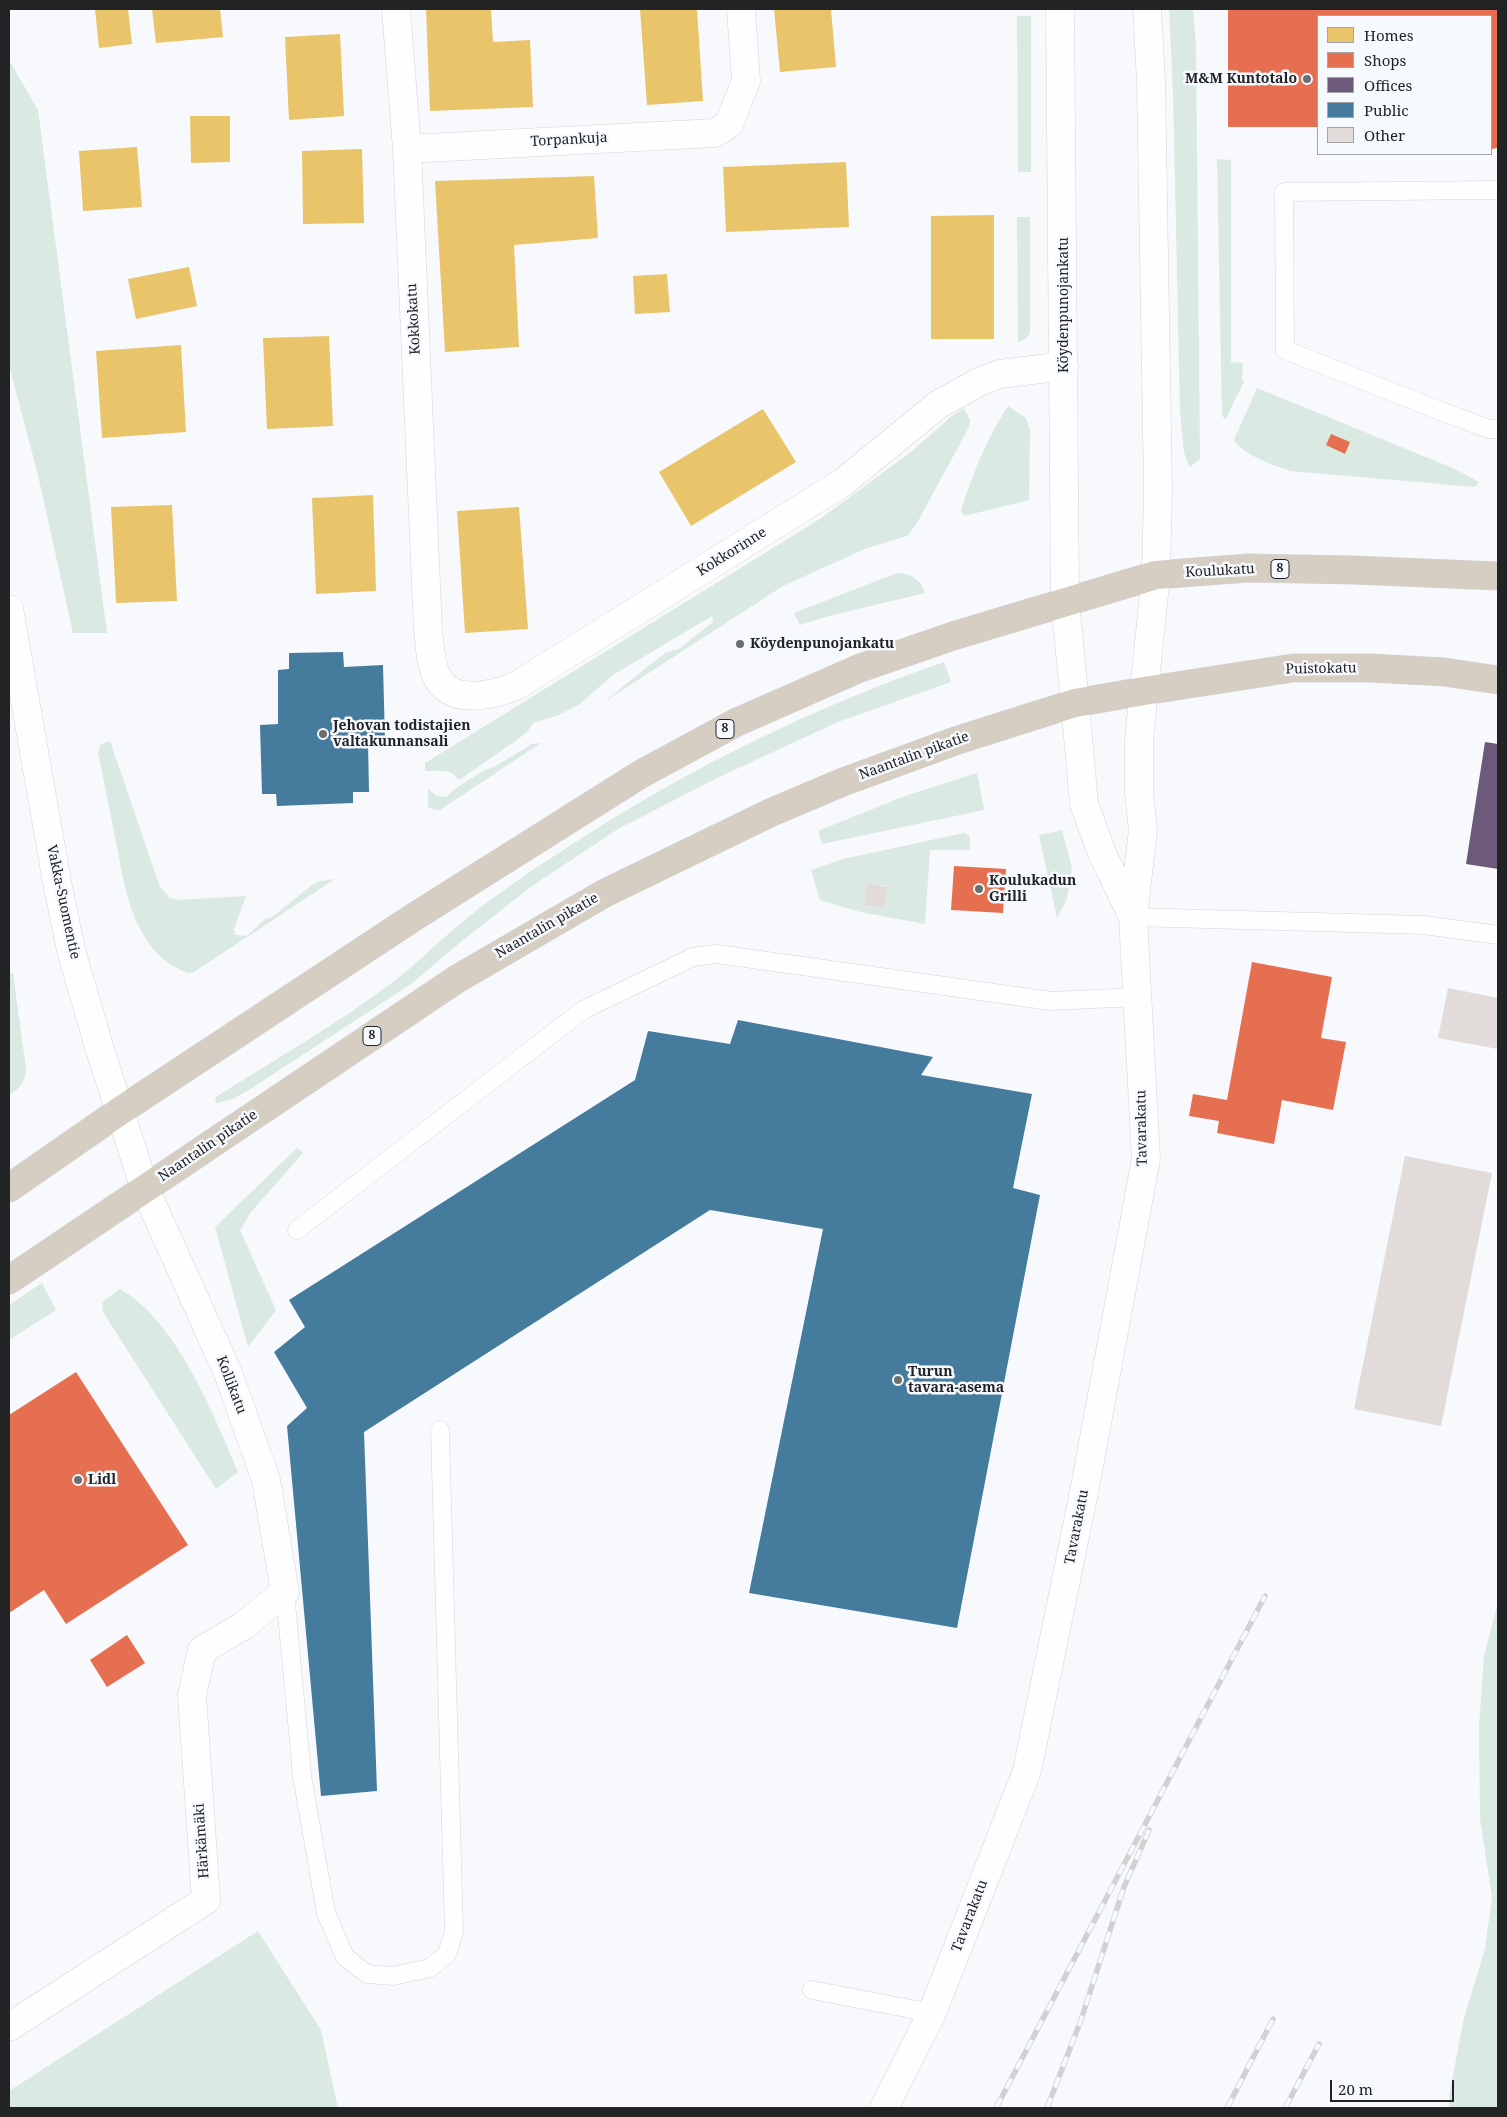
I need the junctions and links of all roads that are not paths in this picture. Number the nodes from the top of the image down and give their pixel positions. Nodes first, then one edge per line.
1 (396, 9) edge
2 (741, 9) edge
3 (1060, 9) edge
4 (1147, 9) edge
5 (407, 149) junction
6 (1498, 190) edge
7 (1064, 366) junction
8 (1498, 429) edge
9 (1156, 575) junction
10 (1498, 576) edge
11 (1065, 601) junction
12 (9, 609) edge
13 (428, 630) joint
14 (1498, 680) edge
15 (1144, 691) junction
16 (1075, 703) junction
17 (1133, 917) junction
18 (1498, 935) edge
19 (1137, 997) junction
20 (120, 1111) junction
21 (9, 1188) edge
22 (145, 1189) junction
23 (297, 1230) dead end
24 (9, 1280) edge
25 (440, 1430) dead end
26 (285, 1592) junction
27 (812, 1990) dead end
28 (932, 2013) junction
29 (9, 2027) edge
30 (884, 2108) edge

1 - 5 street, Kokkokatu
2 - 5 street, Torpankuja
3 - 7 street, Köydenpunojankatu
4 - 9 street
5 - 13 street, Kokkokatu
6 - 8 lane
7 - 11 street, Köydenpunojankatu
7 - 13 street, Kokkorinne
9 - 10 highway, Koulukatu / 8
9 - 11 highway, Koulukatu / 8
9 - 15 street, Tavarakatu
11 - 16 street, Köydenpunojankatu
11 - 20 highway, 8
12 - 20 street, Vakka-Suomentie
14 - 15 highway, Puistokatu / 8
15 - 16 highway, Naantalin pikatie / 8
15 - 17 street, Tavarakatu
16 - 17 street, Tavarakatu
16 - 22 highway, Naantalin pikatie / 8
17 - 18 lane
17 - 19 street, Tavarakatu
19 - 23 lane
19 - 28 street, Tavarakatu
20 - 21 highway, 8
20 - 22 street, Vakka-Suomentie
22 - 24 highway, Naantalin pikatie / 8
22 - 26 street, Kollikatu
25 - 26 lane
26 - 29 street, Härkämäki
27 - 28 lane
28 - 30 street, Tavarakatu

